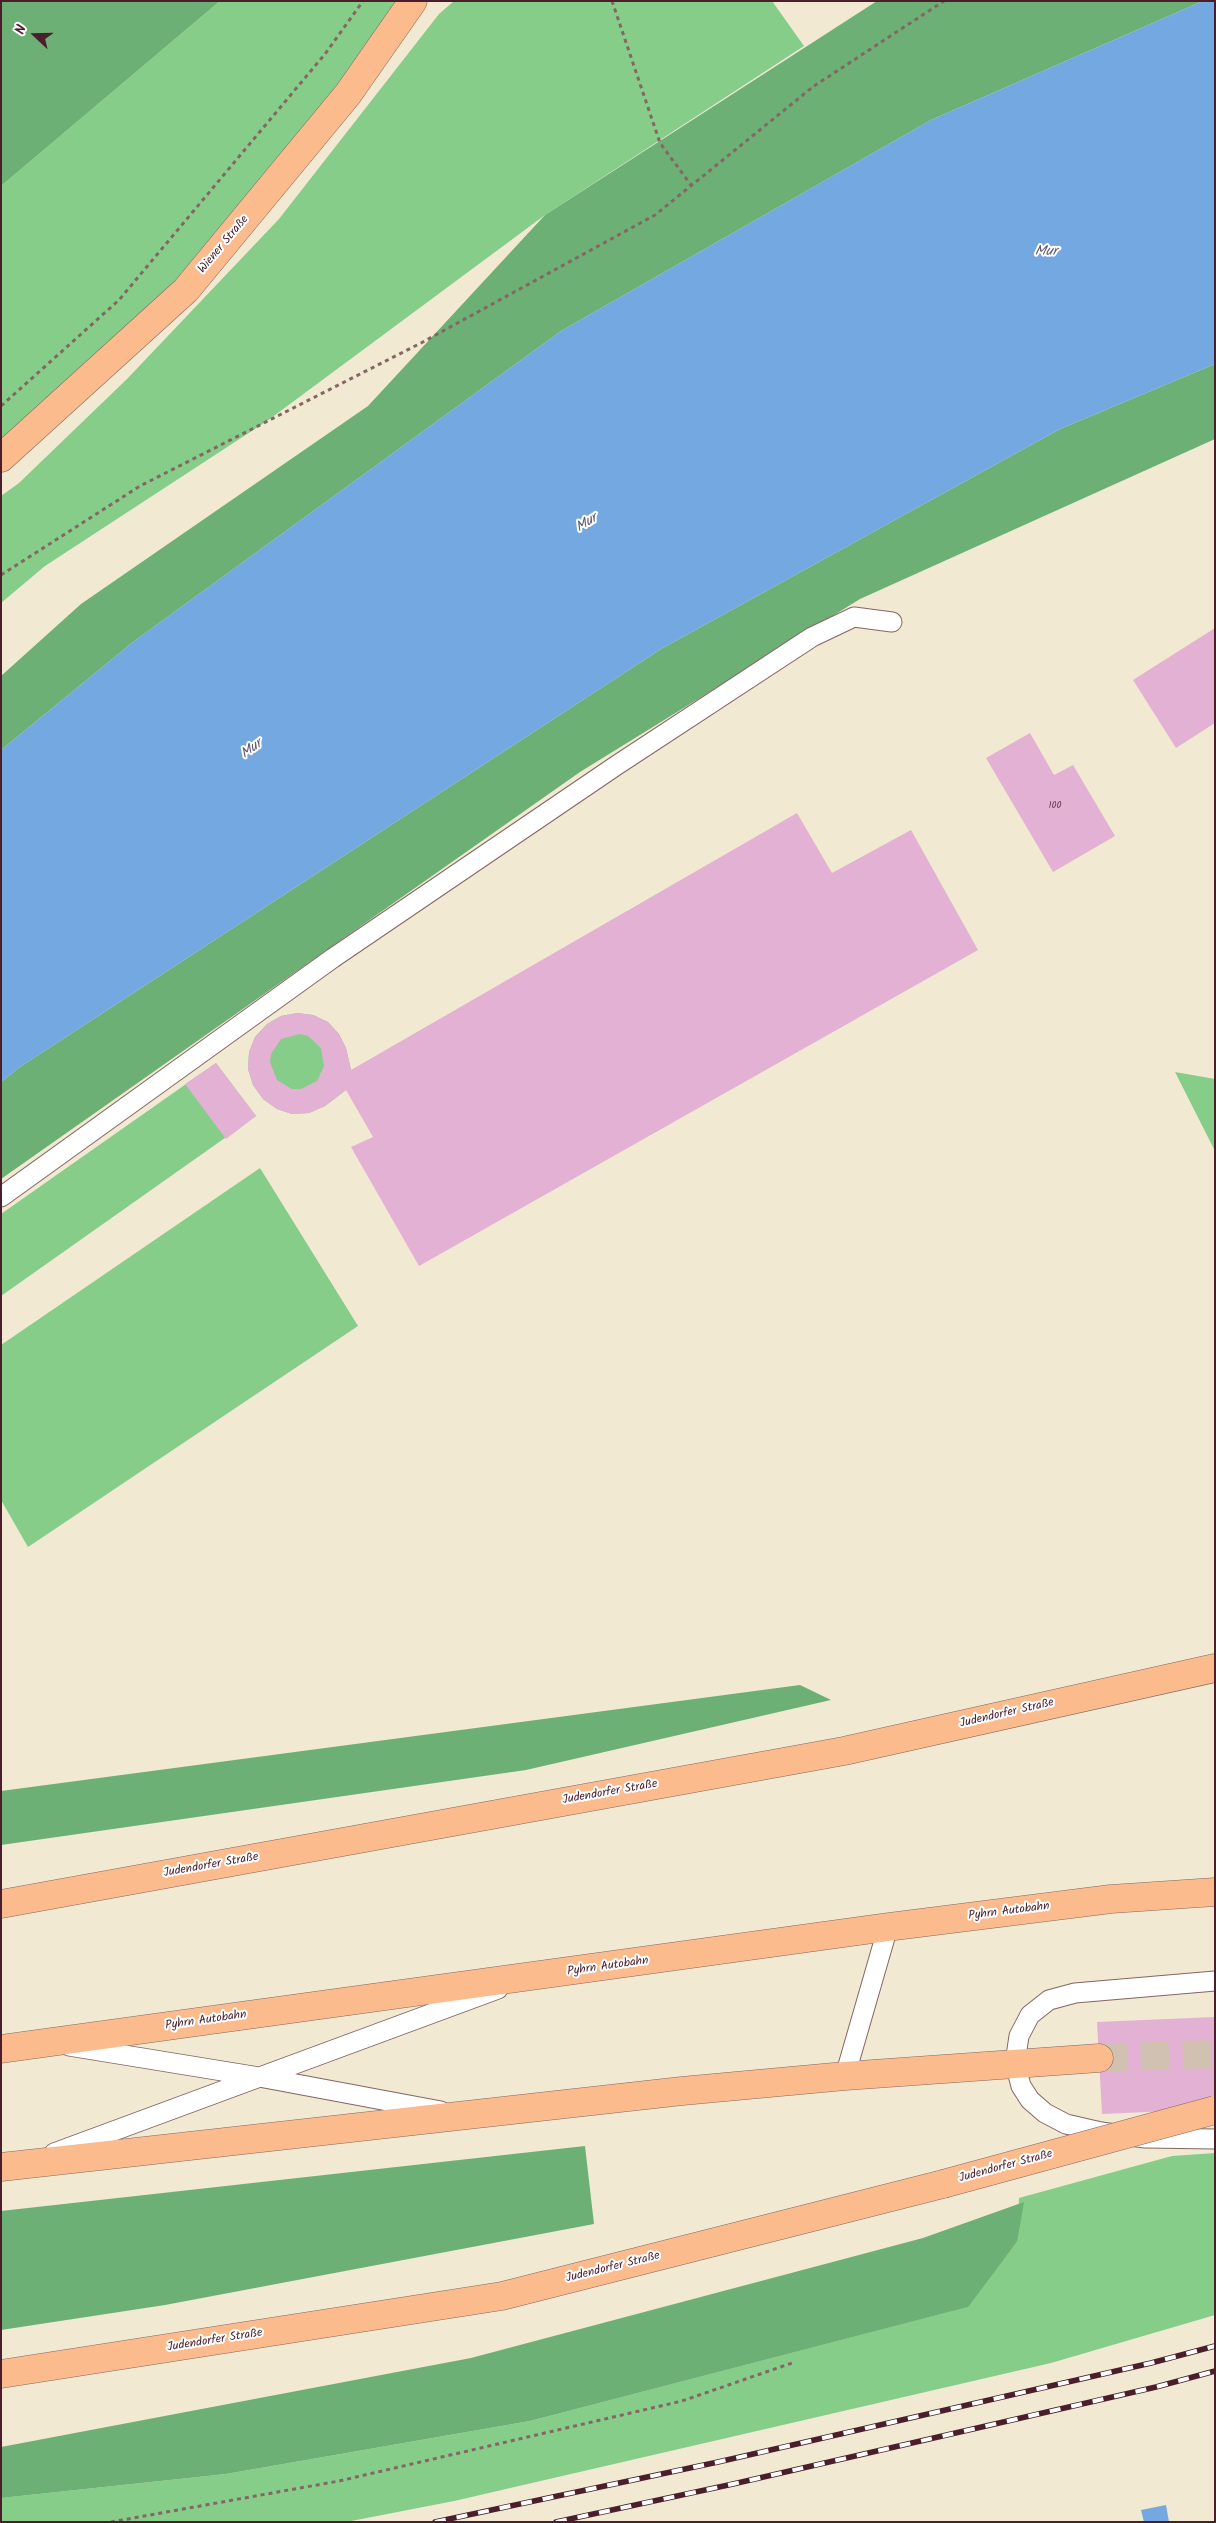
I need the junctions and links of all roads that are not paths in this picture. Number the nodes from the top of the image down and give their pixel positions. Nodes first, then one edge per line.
1 (413, 1) edge
2 (1, 458) edge
3 (892, 622) dead end
4 (1, 1197) edge
5 (1215, 1668) edge
6 (1215, 1892) edge
7 (1, 1904) edge
8 (888, 1927) junction
9 (529, 1978) junction
10 (1215, 1981) edge
11 (48, 2043) junction
12 (1, 2049) edge
13 (1098, 2058) tunnel mouth
14 (1015, 2063) junction
15 (845, 2076) junction
16 (260, 2077) junction
17 (1215, 2110) edge
18 (465, 2116) junction
19 (1215, 2139) edge
20 (13, 2165) edge
21 (1, 2374) edge

1 - 2 main road, Wiener Straße
3 - 4 lane
5 - 7 main road, Judendorfer Straße
6 - 8 main road, Pyhrn Autobahn
8 - 9 main road, Pyhrn Autobahn
8 - 15 lane
9 - 11 main road, Pyhrn Autobahn
9 - 16 lane
10 - 14 lane
11 - 12 main road, Pyhrn Autobahn
11 - 16 lane
13 - 14 main road
14 - 15 main road
14 - 19 lane
15 - 18 main road
16 - 18 lane
16 - 20 lane
17 - 21 main road, Judendorfer Straße, bridge
18 - 20 main road

